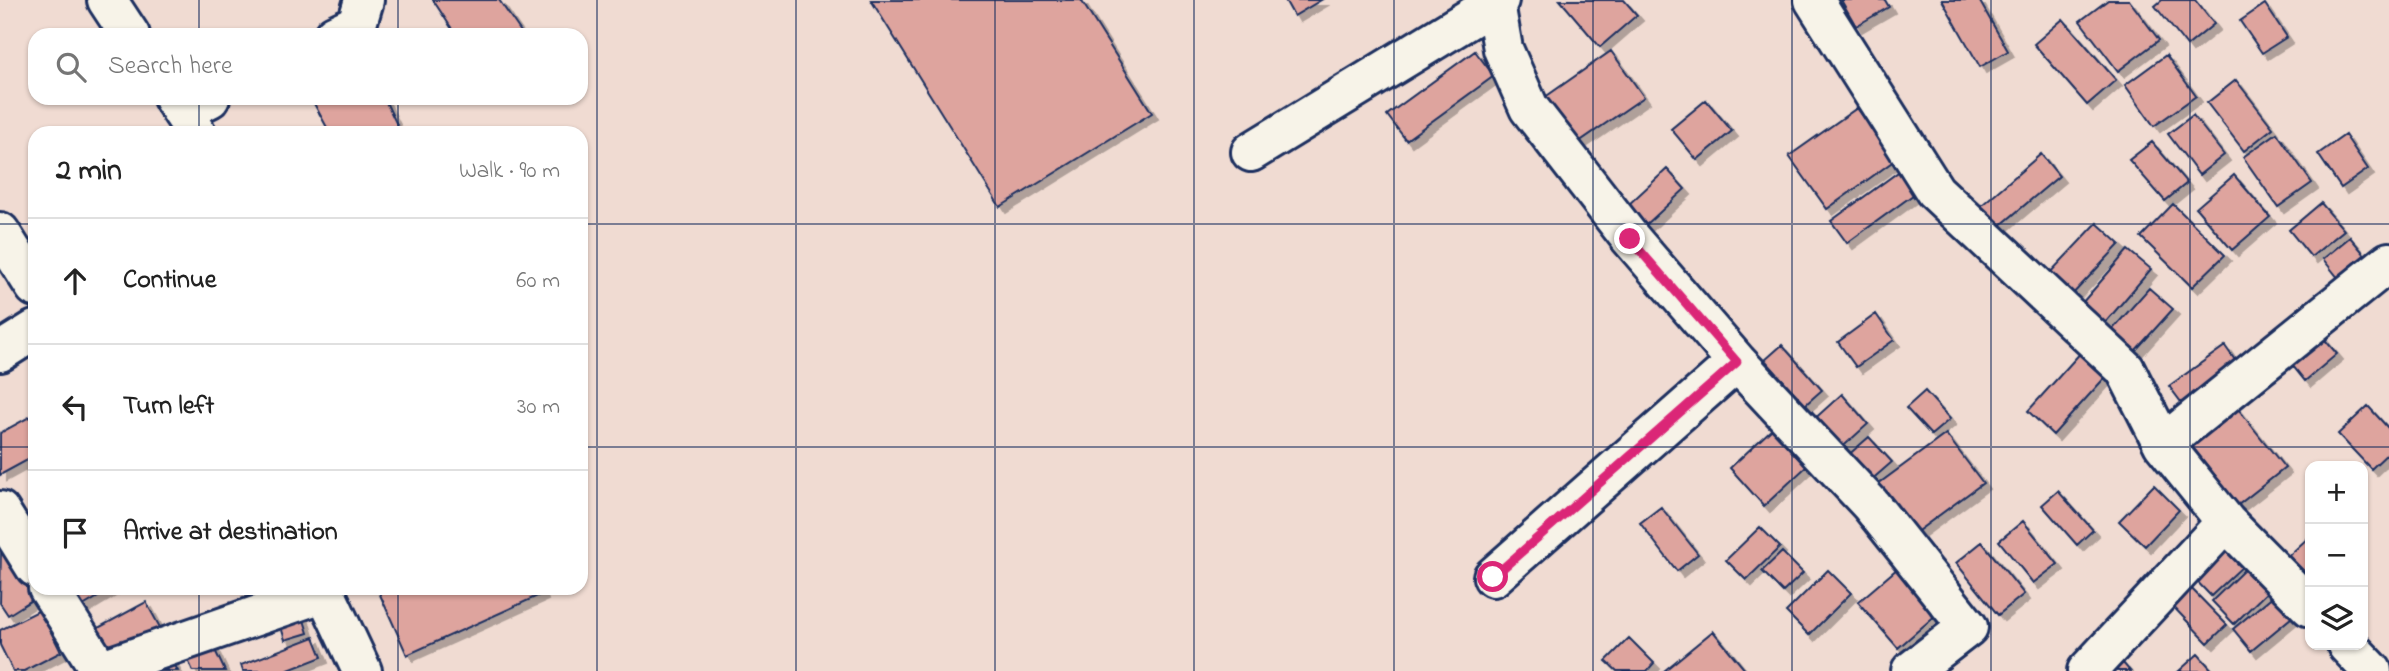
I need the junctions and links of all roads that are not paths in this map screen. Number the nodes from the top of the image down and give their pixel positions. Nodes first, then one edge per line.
1 (107, 0) edge
2 (364, 0) edge
3 (1814, 0) edge
4 (1497, 2) edge
5 (125, 28) edge
6 (349, 28) edge
7 (1251, 152) dead end
8 (0, 232) edge
9 (2389, 262) edge
10 (28, 276) edge
11 (28, 334) edge
12 (0, 352) edge
13 (1737, 362) junction
14 (2163, 444) junction
15 (0, 511) edge
16 (2226, 522) junction
17 (28, 556) edge
18 (1493, 577) dead end
19 (52, 595) edge
20 (316, 595) edge
21 (326, 595) edge
22 (2305, 602) edge
23 (99, 670) edge
24 (362, 671) edge
25 (1911, 671) edge
26 (2087, 671) edge

1 - 5 street
2 - 6 street
3 - 14 street
4 - 7 street
4 - 13 street
8 - 10 street
9 - 14 street
11 - 12 street
13 - 18 street
13 - 25 street
14 - 16 street
15 - 17 street
16 - 22 street
16 - 26 street
19 - 23 street
20 - 23 street
21 - 24 street

